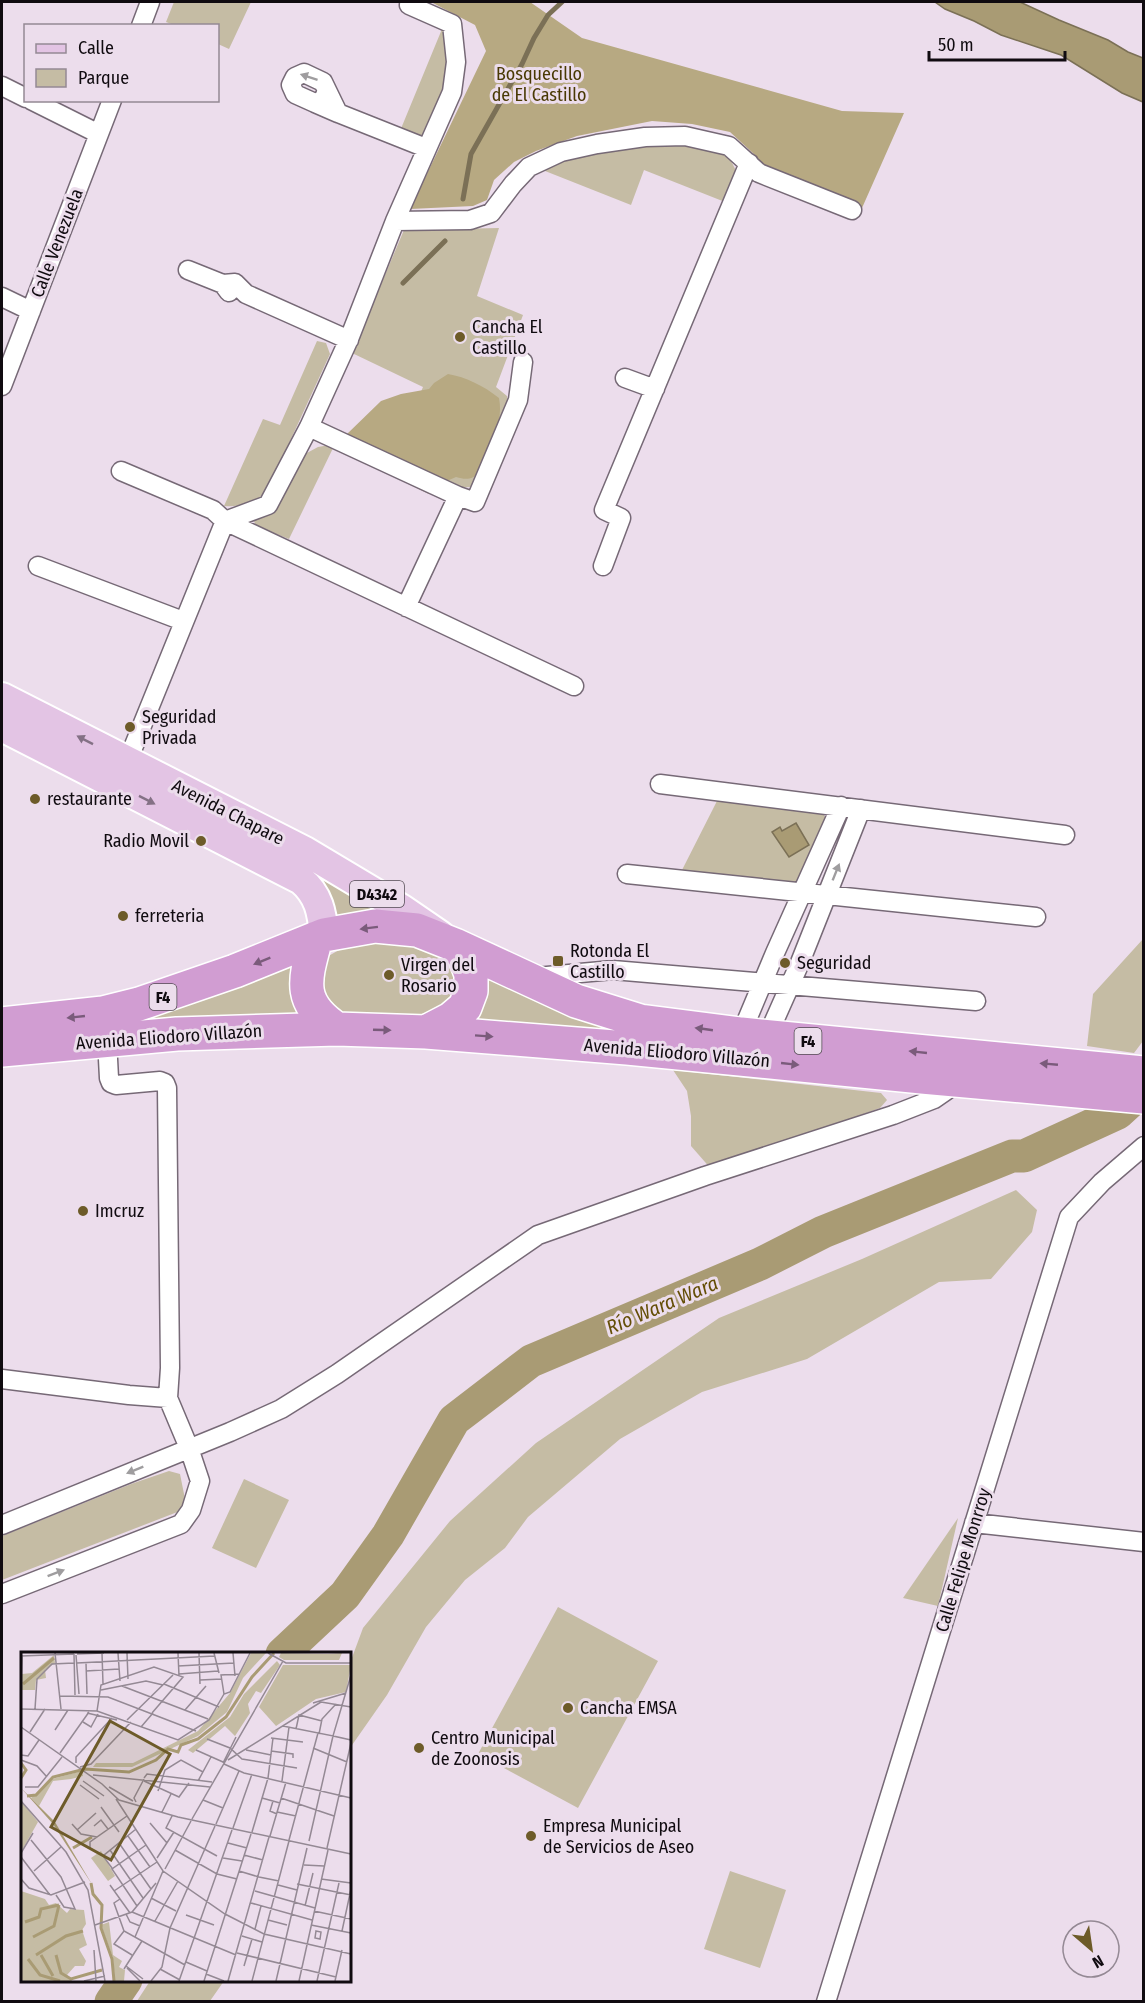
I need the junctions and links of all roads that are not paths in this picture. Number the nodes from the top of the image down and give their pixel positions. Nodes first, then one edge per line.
1 (150, 2) edge
2 (405, 3) edge
3 (142, 24) edge
4 (2, 86) edge
5 (24, 97) edge
6 (321, 97) dead end
7 (35, 102) edge
8 (111, 102) edge
9 (99, 134) junction
10 (426, 148) junction
11 (749, 163) junction
12 (852, 210) dead end
13 (395, 221) junction
14 (188, 270) dead end
15 (2, 297) edge
16 (31, 311) junction
17 (349, 340) junction
18 (523, 362) dead end
19 (625, 378) dead end
20 (2, 386) edge
21 (655, 389) junction
22 (309, 427) junction
23 (121, 471) dead end
24 (458, 496) junction
25 (225, 521) junction
26 (38, 566) dead end
27 (603, 566) dead end
28 (406, 607) junction
29 (183, 621) junction
30 (574, 686) dead end
31 (2, 697) edge
32 (2, 727) edge
33 (123, 773) junction
34 (660, 784) dead end
35 (841, 806) junction
36 (861, 809) junction
37 (1065, 835) dead end
38 (300, 864) junction
39 (627, 874) dead end
40 (803, 892) junction
41 (826, 895) junction
42 (1036, 917) dead end
43 (320, 936) junction
44 (451, 942) junction
45 (529, 978) junction
46 (763, 983) junction
47 (790, 986) junction
48 (976, 1001) dead end
49 (2, 1024) edge
50 (337, 1029) junction
51 (426, 1032) junction
52 (754, 1036) junction
53 (107, 1040) junction
54 (2, 1050) edge
55 (1143, 1073) edge
56 (953, 1080) junction
57 (1099, 1081) junction
58 (1143, 1097) edge
59 (1143, 1146) edge
60 (2, 1379) edge
61 (168, 1398) junction
62 (189, 1448) junction
63 (974, 1523) junction
64 (2, 1525) edge
65 (1143, 1542) edge
66 (2, 1594) edge
67 (826, 2001) edge

1 - 3 street
2 - 10 street
4 - 5 street
6 - 10 street
7 - 9 street
8 - 9 street, Calle Venezuela
9 - 16 street, Calle Venezuela
10 - 13 street
11 - 12 street
11 - 13 street
11 - 21 street
13 - 17 street
14 - 17 street
15 - 16 street
16 - 20 street, Calle Venezuela
17 - 22 street
18 - 24 street
19 - 21 street
21 - 27 street
22 - 24 street
22 - 25 street
23 - 25 street
24 - 28 street
25 - 28 street
25 - 29 street
26 - 29 street
28 - 30 street
29 - 33 street
33 -> 31 main road, Avenida Chapare / D4342
32 - 33 main road, Avenida Chapare / D4342
33 - 38 main road, Avenida Chapare / D4342
34 - 35 street
35 - 36 street
35 - 40 street
36 - 37 street
41 -> 36 street
38 - 43 main road, Avenida Chapare / D4342
38 - 44 main road, Avenida Chapare / D4342
39 - 40 street
40 - 41 street
40 - 46 street
41 - 42 street
41 - 47 street
44 -> 43 highway, F4
43 -> 49 highway, Avenida Eliodoro Villazón / F4
43 - 50 highway
44 - 45 highway, Avenida Eliodoro Villazón / F4
44 - 51 highway
45 - 46 street
52 -> 45 highway, Avenida Eliodoro Villazón / F4
46 - 47 street
46 - 52 street
47 - 48 street
47 - 52 street
50 -> 51 highway, F4
50 - 53 highway, Avenida Eliodoro Villazón / F4
51 -> 56 highway, Avenida Eliodoro Villazón / F4
57 -> 52 highway, Avenida Eliodoro Villazón / F4
53 - 54 highway, Avenida Eliodoro Villazón / F4
53 - 61 street
55 - 57 highway, Avenida Eliodoro Villazón / F4
56 - 57 highway, Avenida Eliodoro Villazón / F4
56 - 62 street
57 - 58 highway, Avenida Eliodoro Villazón / F4
59 - 63 street, Calle Felipe Monrroy
60 - 61 street
61 - 62 street
62 -> 64 street
66 -> 62 street
63 - 65 street
63 - 67 street, Calle Felipe Monrroy

